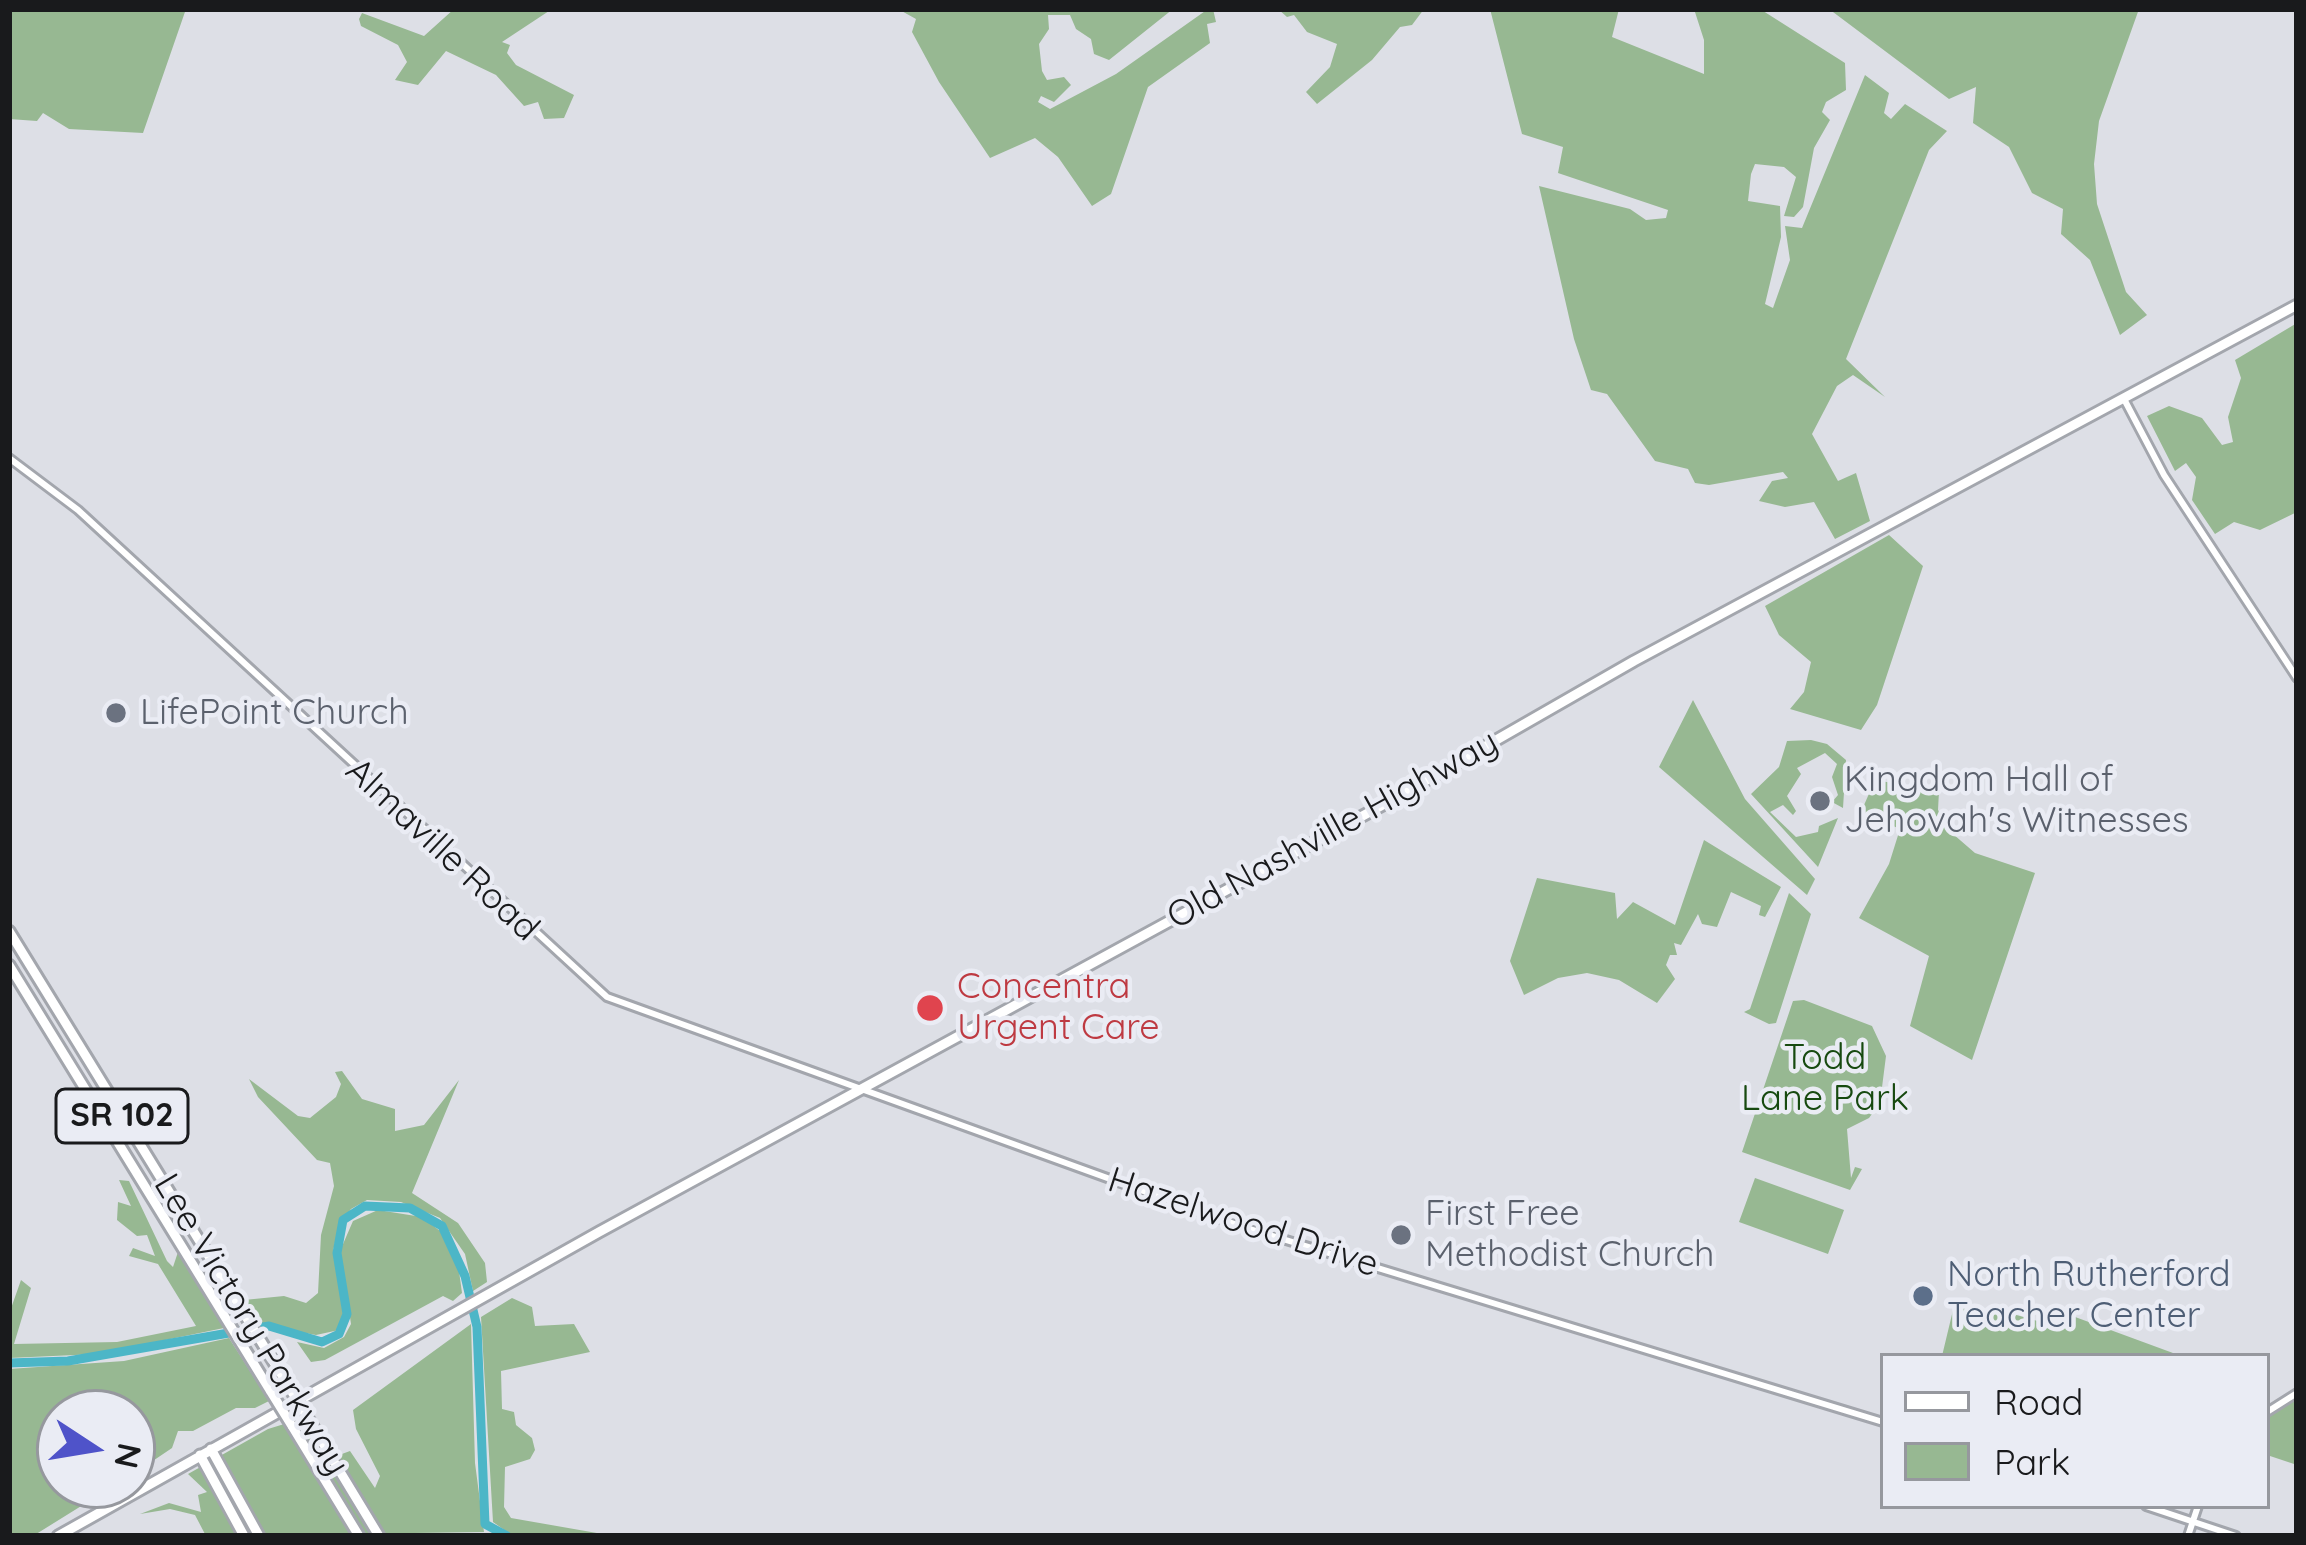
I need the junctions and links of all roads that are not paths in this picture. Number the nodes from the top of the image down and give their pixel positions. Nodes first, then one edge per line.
1 (2297, 305) edge
2 (2122, 395) junction
3 (9, 458) edge
4 (2297, 678) edge
5 (9, 931) edge
6 (9, 964) edge
7 (677, 1026) joint
8 (862, 1090) junction
9 (2297, 1393) edge
10 (2270, 1410) edge
11 (1880, 1421) edge
12 (211, 1449) junction
13 (200, 1455) junction
14 (2155, 1509) edge
15 (2197, 1509) edge
16 (2193, 1521) junction
17 (58, 1536) edge
18 (244, 1536) edge
19 (259, 1536) edge
20 (354, 1536) edge
21 (379, 1536) edge
22 (2188, 1536) edge
23 (2236, 1536) edge

1 - 2 main road, Old Nashville Highway
2 - 4 street
2 - 8 main road, Old Nashville Highway
3 - 7 street, Almaville Road
5 - 21 main road, Lee Victory Parkway / SR 102, bridge
6 - 20 main road, Lee Victory Parkway / SR 102, bridge
7 - 8 street, Hazelwood Drive
8 - 11 street, Hazelwood Drive
8 - 12 main road, Old Nashville Highway
9 - 10 street
12 - 13 main road, Old Nashville Highway
12 - 19 main road
13 - 17 main road, Old Nashville Highway
13 - 18 main road
14 - 16 street
15 - 16 street
16 - 22 street
16 - 23 street

